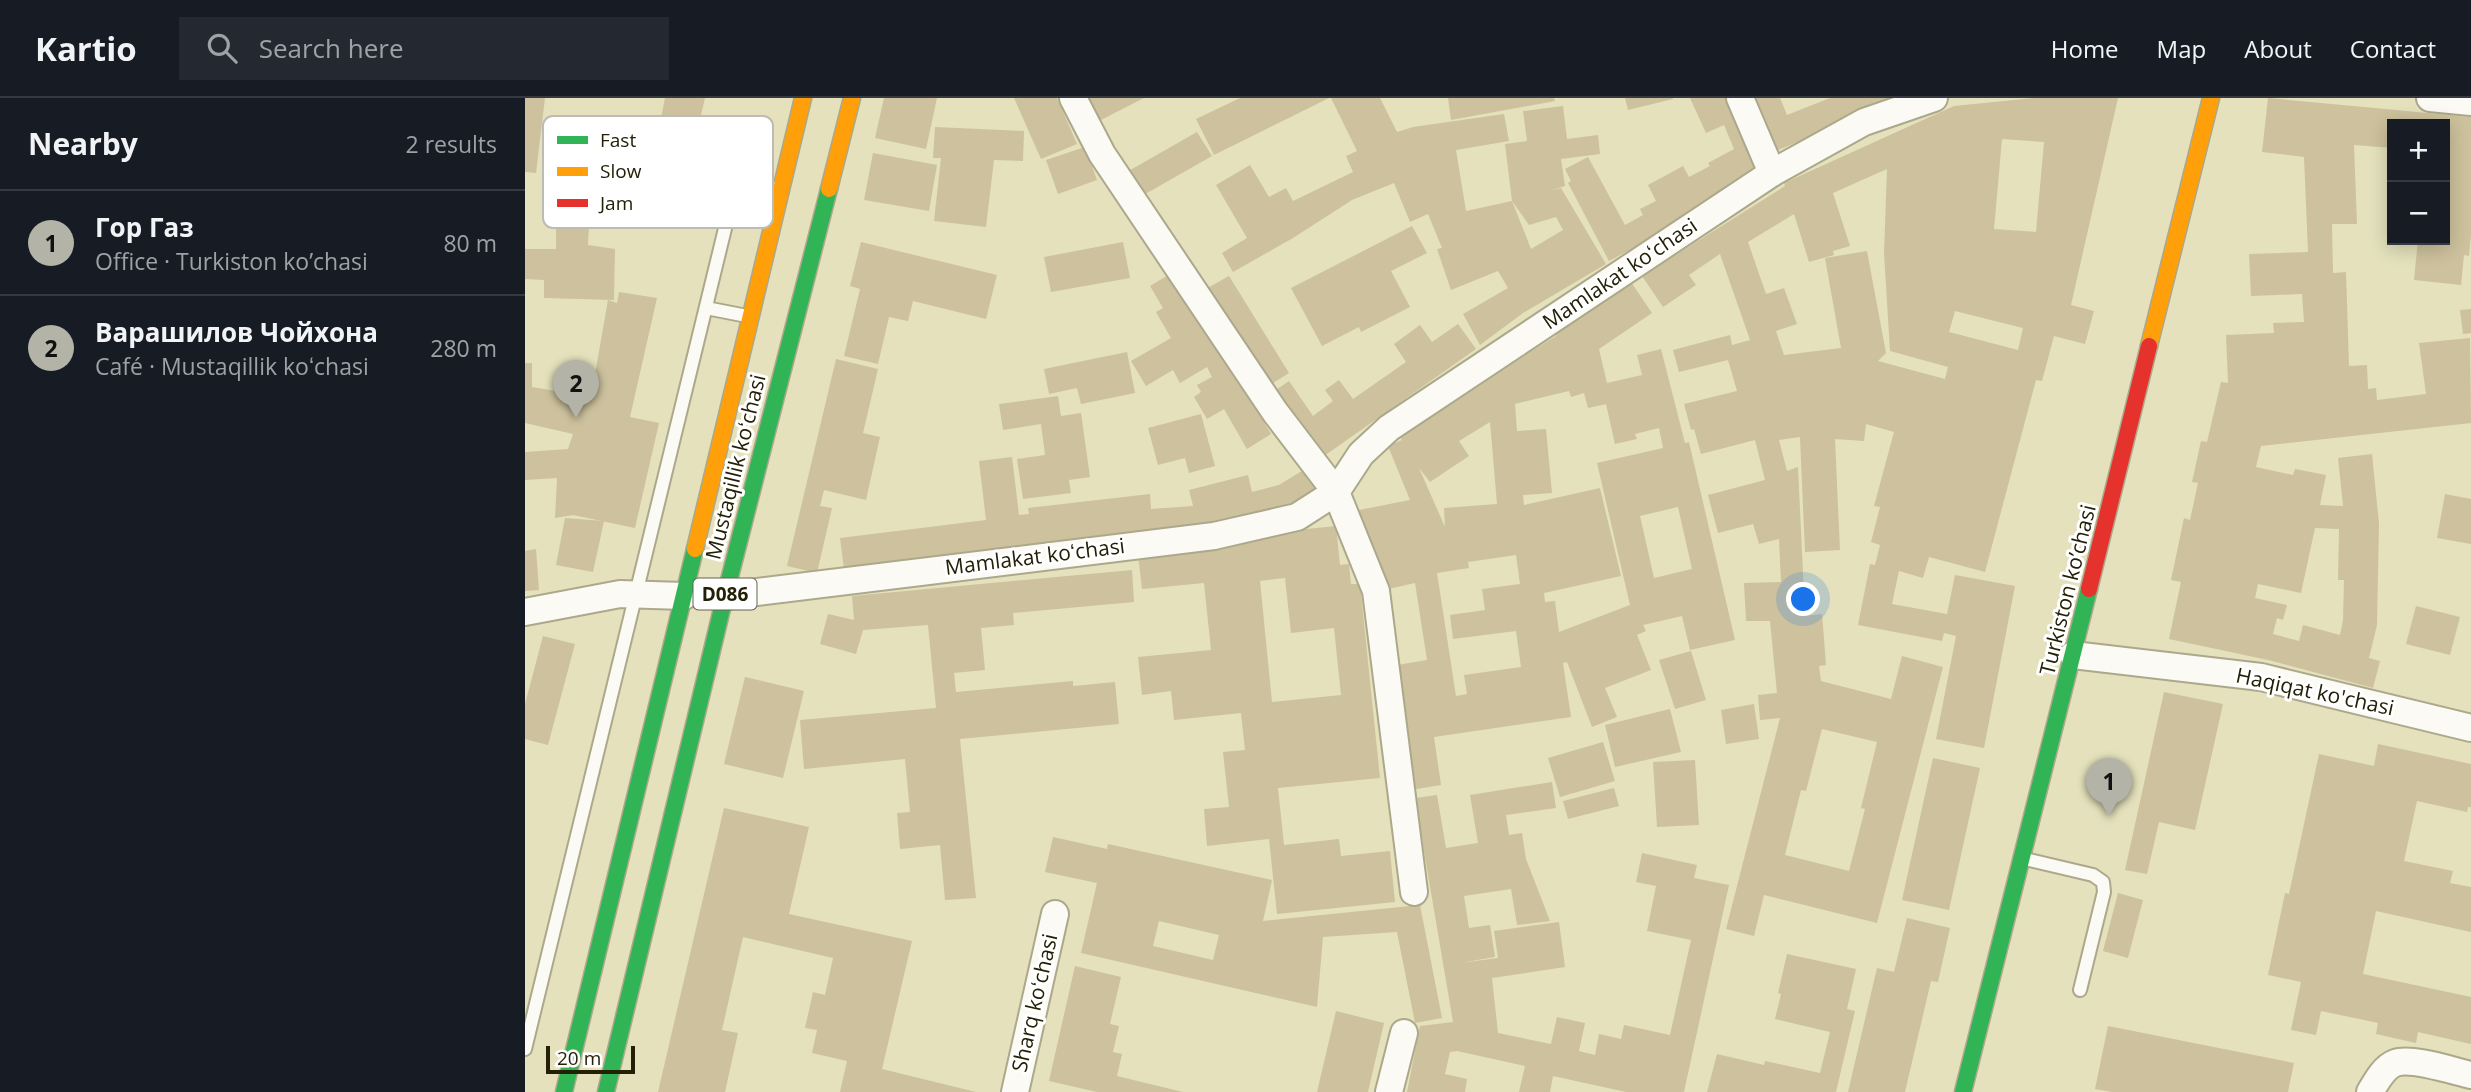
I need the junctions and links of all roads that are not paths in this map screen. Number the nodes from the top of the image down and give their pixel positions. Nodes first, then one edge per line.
1 (803, 98) edge
2 (852, 98) edge
3 (1073, 98) edge
4 (1740, 98) edge
5 (1934, 98) edge
6 (2211, 98) edge
7 (2430, 98) edge
8 (2471, 102) edge
9 (1772, 173) junction
10 (773, 188) edge
11 (782, 189) junction
12 (773, 226) edge
13 (725, 228) edge
14 (773, 228) edge
15 (706, 308) junction
16 (751, 317) junction
17 (1336, 492) junction
18 (635, 594) junction
19 (684, 596) junction
20 (725, 596) junction
21 (525, 612) edge
22 (2073, 655) junction
23 (2471, 728) edge
24 (2022, 858) junction
25 (1414, 892) dead end
26 (1055, 914) dead end
27 (2080, 990) dead end
28 (1404, 1033) dead end
29 (525, 1049) edge
30 (2471, 1075) edge
31 (564, 1092) edge
32 (606, 1092) edge
33 (1016, 1092) edge
34 (1389, 1092) edge
35 (1963, 1092) edge
36 (2370, 1092) edge

1 - 11 main road, Mustaqillik koʻchasi / D086
2 - 20 main road, Mustaqillik koʻchasi / D086
3 - 17 street
4 - 9 street
5 - 9 street, Mamlakat koʻchasi
6 - 22 main road, Turkiston ko’chasi
7 - 8 street
9 - 17 street, Mamlakat koʻchasi
10 - 11 lane
11 - 12 main road, Mustaqillik koʻchasi / D086
13 - 15 lane
14 - 16 main road, Mustaqillik koʻchasi / D086
15 - 16 lane
15 - 18 lane
16 - 19 main road, Mustaqillik koʻchasi / D086
17 - 20 street, Mamlakat koʻchasi
17 - 25 street
18 - 19 street
18 - 21 street
18 - 29 lane
19 - 31 main road, Mustaqillik koʻchasi / D086
20 - 32 main road, Mustaqillik koʻchasi / D086
22 - 23 street, Haqiqat ko'chasi
22 - 24 main road, Turkiston ko’chasi
24 - 27 lane
24 - 35 main road, Turkiston ko’chasi
26 - 33 street, Sharq koʻchasi
28 - 34 street
30 - 36 street

